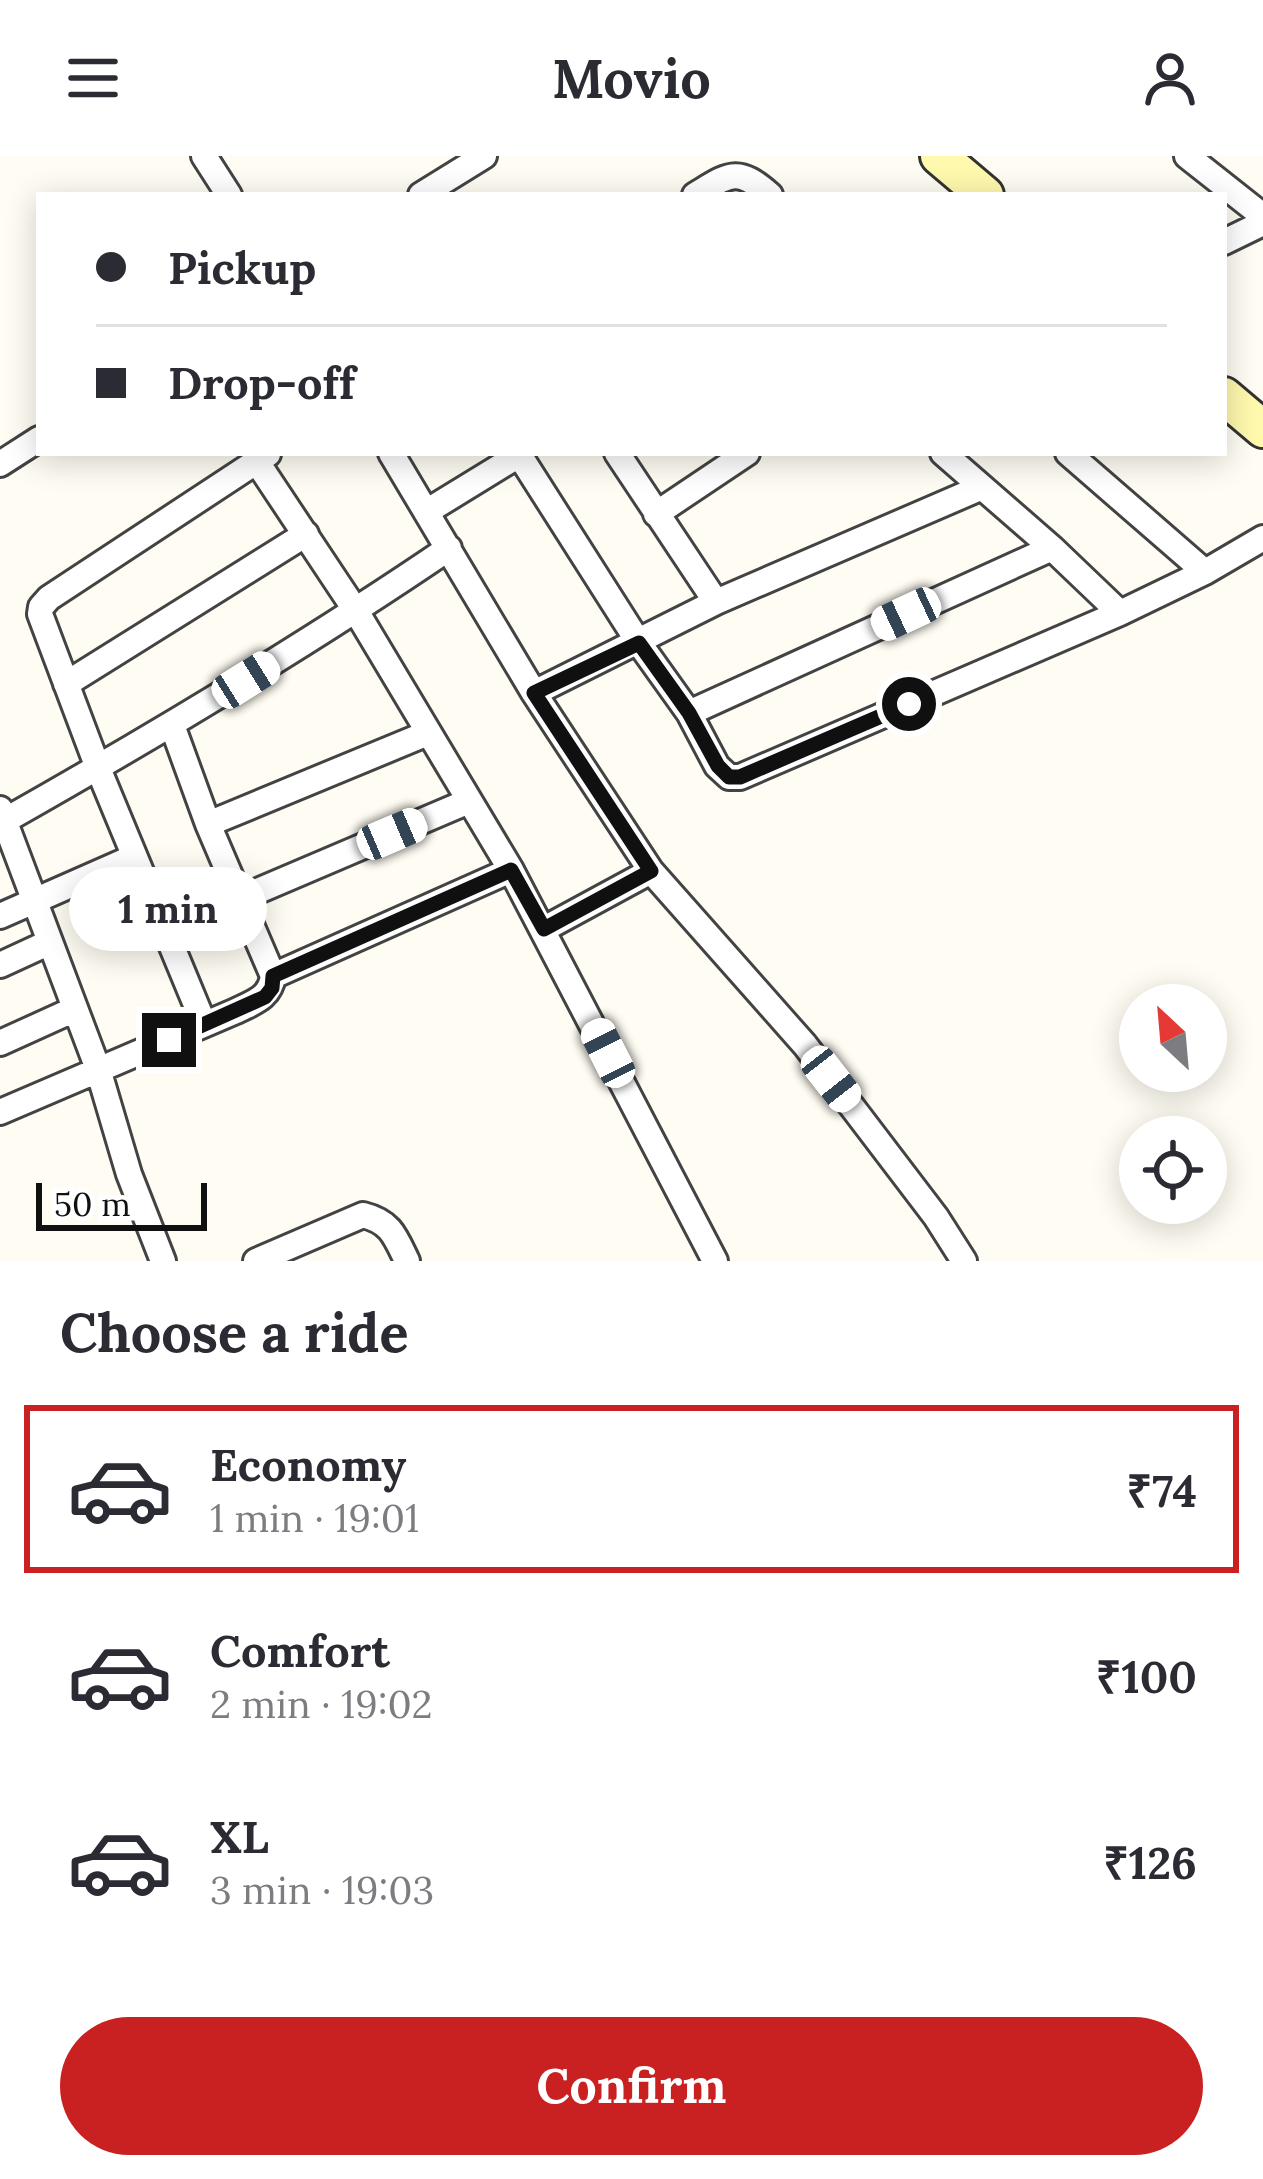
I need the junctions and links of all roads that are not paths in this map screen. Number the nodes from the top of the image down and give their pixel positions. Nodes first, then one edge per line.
1 (484, 156) edge
2 (939, 156) edge
3 (1187, 156) edge
4 (212, 159) edge
5 (449, 188) edge
6 (228, 192) edge
7 (699, 192) edge
8 (767, 192) edge
9 (981, 192) edge
10 (1263, 219) edge
11 (1227, 240) edge
12 (1227, 399) edge
13 (1263, 429) edge
14 (36, 441) edge
15 (393, 456) edge
16 (515, 456) edge
17 (519, 456) edge
18 (619, 456) edge
19 (743, 456) edge
20 (946, 456) edge
21 (1071, 456) edge
22 (264, 457) edge
23 (0, 464) edge
24 (980, 488) junction
25 (426, 512) junction
26 (656, 514) junction
27 (306, 534) junction
28 (1263, 538) edge
29 (449, 548) junction
30 (1052, 548) junction
31 (1205, 572) junction
32 (716, 602) junction
33 (356, 611) junction
34 (1120, 613) junction
35 (639, 643) junction
36 (66, 684) junction
37 (534, 693) junction
38 (689, 713) junction
39 (172, 725) junction
40 (428, 733) junction
41 (98, 768) junction
42 (469, 801) junction
43 (2, 815) edge
44 (208, 824) junction
45 (134, 857) junction
46 (511, 870) junction
47 (651, 871) junction
48 (239, 898) junction
49 (34, 900) junction
50 (0, 916) edge
51 (544, 929) junction
52 (50, 942) junction
53 (0, 965) edge
54 (273, 976) junction
55 (75, 1009) junction
56 (204, 1024) junction
57 (0, 1043) edge
58 (98, 1070) junction
59 (0, 1112) edge
60 (163, 1261) edge
61 (256, 1261) edge
62 (406, 1261) edge
63 (715, 1261) edge
64 (964, 1261) edge

1 - 5 street
2 - 9 street
3 - 10 street
4 - 6 street
7 - 8 street
10 - 11 street
12 - 13 street
14 - 23 street
15 - 25 street
16 - 25 street
17 - 35 street
18 - 26 street
19 - 26 street
20 - 24 street
21 - 31 street
22 - 27 street
22 - 36 street
24 - 30 street
24 - 32 street
25 - 29 street
26 - 32 street
27 - 33 street
27 - 36 street
28 - 31 street
29 - 33 street
29 - 37 street
30 - 34 street
30 - 38 street
31 - 34 street
32 - 35 street
33 - 39 street
33 - 40 street
34 - 38 street
35 - 37 street
35 - 38 street
36 - 41 street
37 - 47 street
39 - 41 street
39 - 44 street
40 - 42 street
40 - 44 street
41 - 43 street
41 - 45 street
42 - 46 street
42 - 48 street
43 - 49 street
44 - 48 street
45 - 49 street
45 - 56 street
46 - 51 street
46 - 54 street
47 - 51 street
47 - 64 street
48 - 54 street
49 - 50 street
49 - 52 street
51 - 63 street
52 - 53 street
52 - 55 street
54 - 56 street
55 - 57 street
55 - 58 street
56 - 58 street
58 - 59 street
58 - 60 street
61 - 62 street

